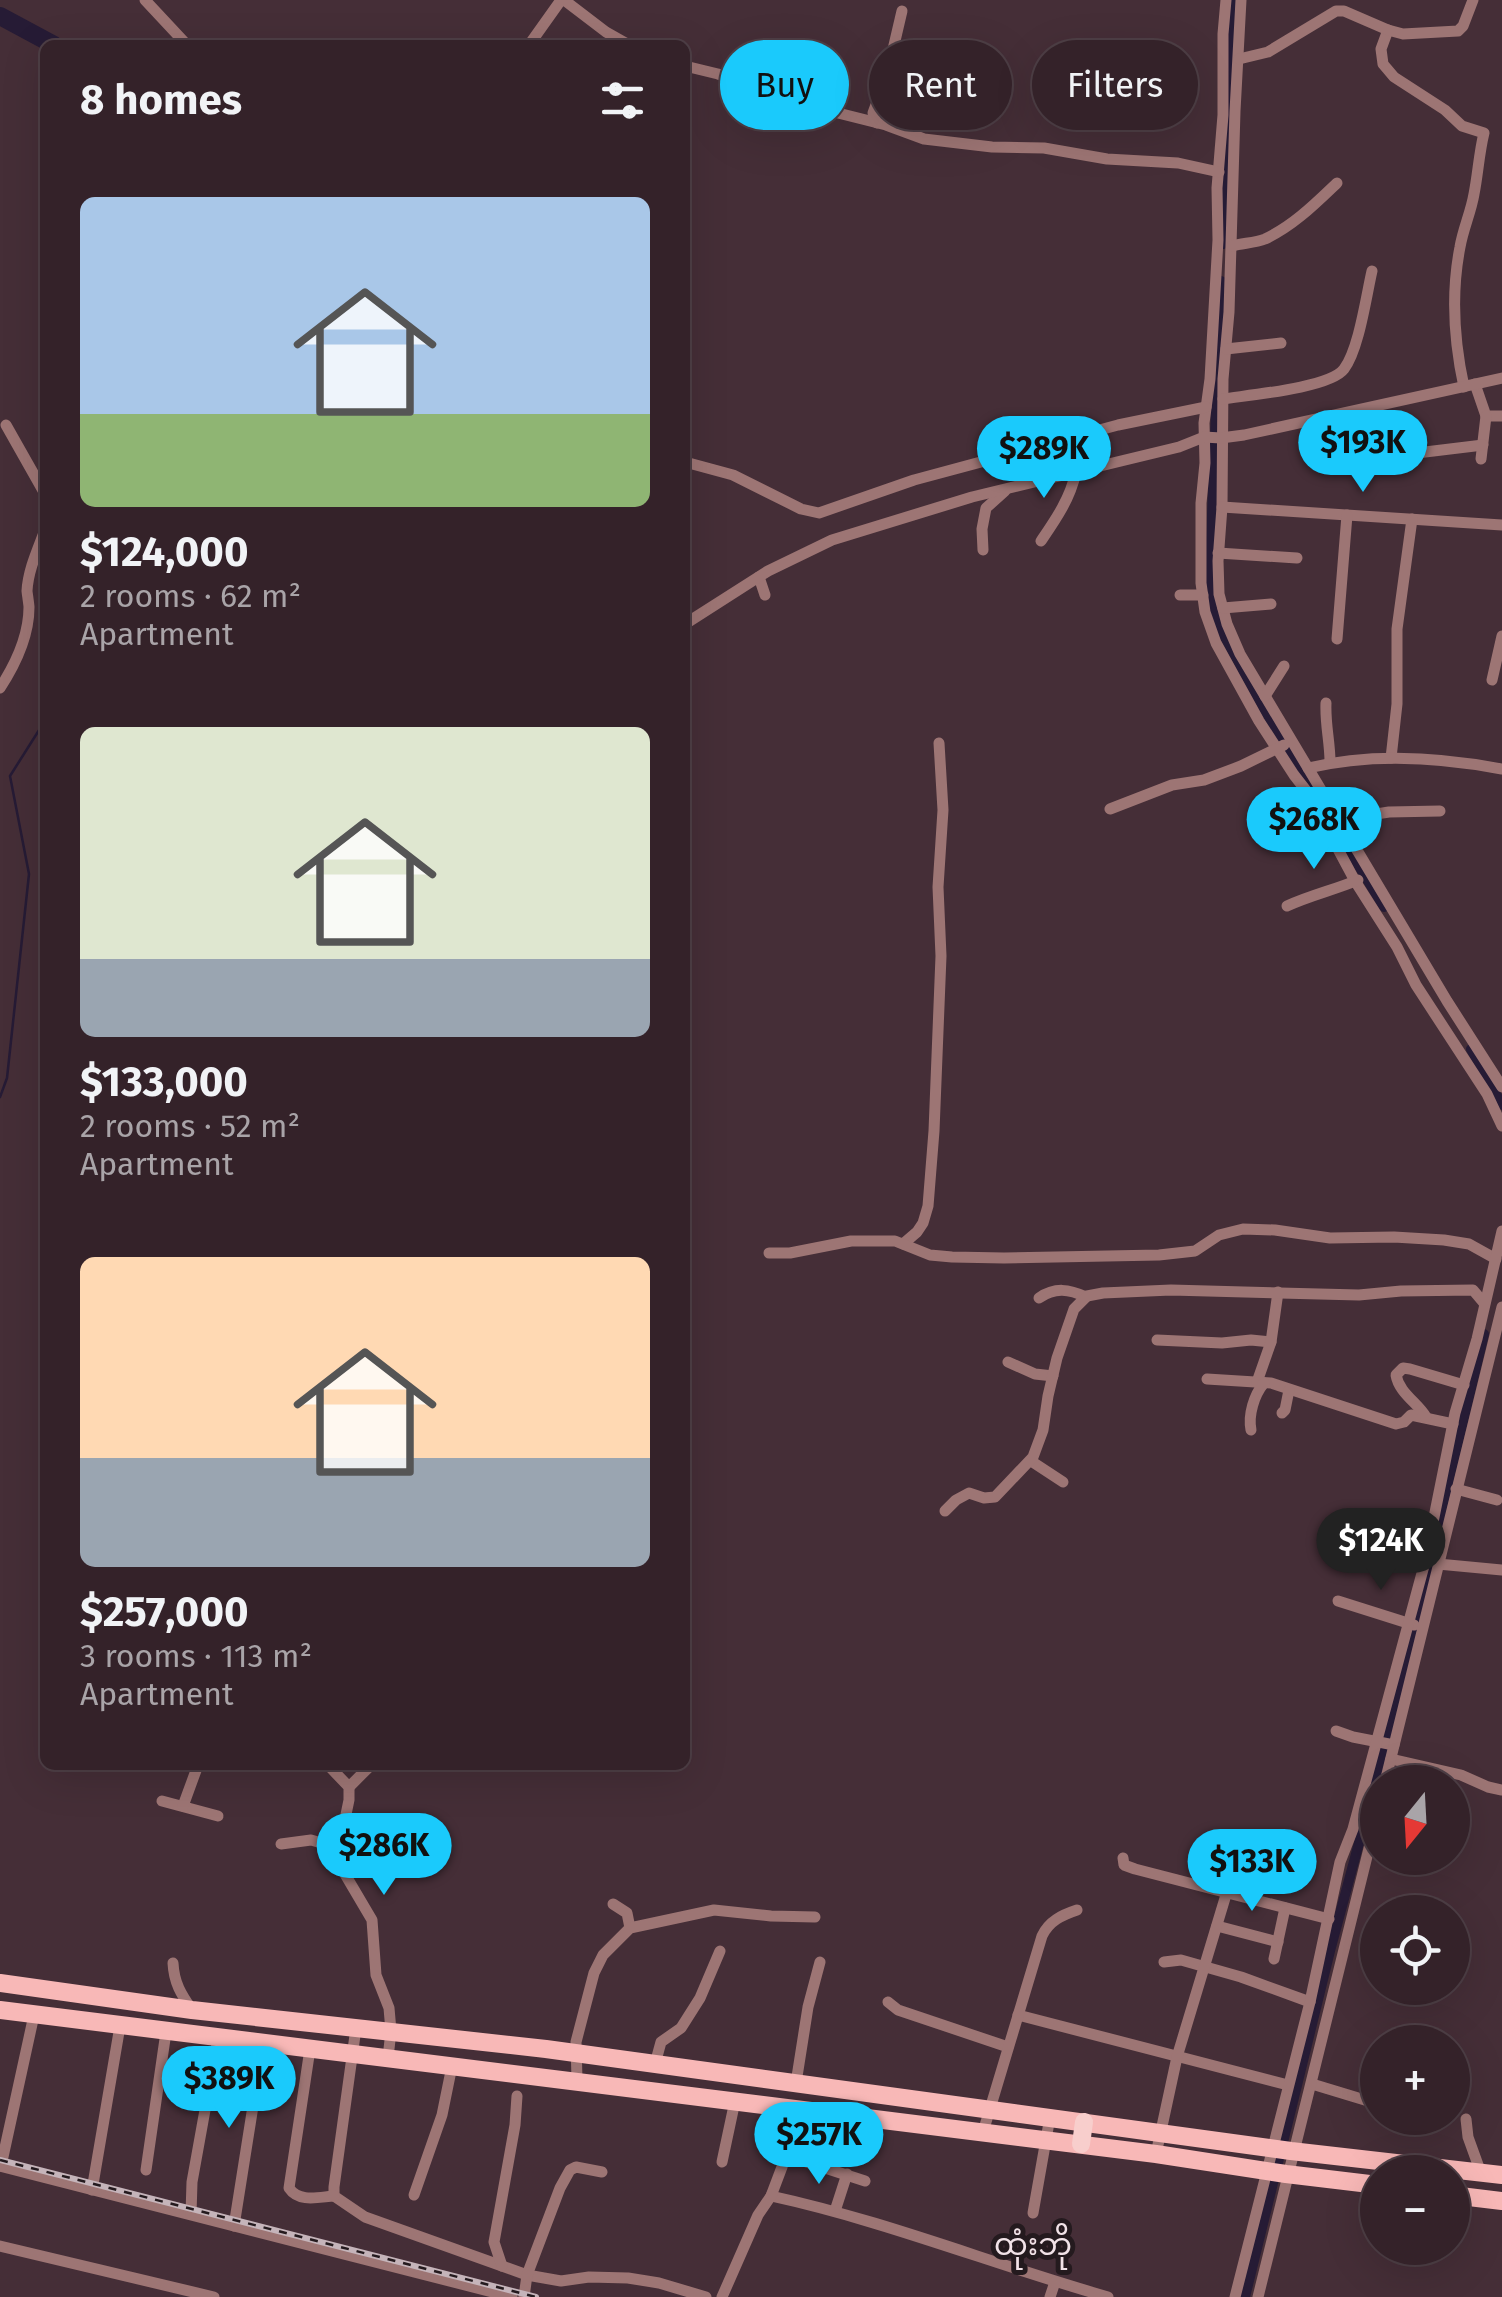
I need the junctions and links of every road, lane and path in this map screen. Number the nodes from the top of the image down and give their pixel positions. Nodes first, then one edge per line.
1 (145, 0) edge
2 (562, 0) edge
3 (1226, 0) edge
4 (1241, 0) edge
5 (1473, 0) edge
6 (902, 11) dead end
7 (1388, 30) junction
8 (182, 40) edge
9 (533, 40) edge
10 (621, 40) edge
11 (895, 40) edge
12 (1239, 59) junction
13 (690, 67) edge
14 (869, 121) edge
15 (898, 130) edge
16 (1218, 172) junction
17 (1337, 182) dead end
18 (1232, 246) junction
19 (1372, 271) dead end
20 (1281, 343) dead end
21 (1232, 348) junction
22 (1502, 378) edge
23 (1469, 386) junction
24 (1223, 399) junction
25 (1206, 407) junction
26 (1486, 416) junction
27 (1502, 416) edge
28 (6, 424) dead end
29 (1214, 437) junction
30 (1483, 445) junction
31 (1482, 459) dead end
32 (1359, 460) dead end
33 (690, 463) edge
34 (1076, 472) junction
35 (40, 485) edge
36 (1008, 488) junction
37 (1222, 506) junction
38 (1346, 515) junction
39 (1412, 519) junction
40 (1502, 525) edge
41 (1041, 541) dead end
42 (40, 544) edge
43 (983, 550) dead end
44 (1218, 553) junction
45 (1296, 558) dead end
46 (758, 577) junction
47 (765, 594) dead end
48 (1180, 595) dead end
49 (1202, 595) junction
50 (1271, 604) dead end
51 (1222, 608) junction
52 (690, 621) edge
53 (1502, 636) edge
54 (1337, 639) dead end
55 (1284, 666) dead end
56 (1492, 680) dead end
57 (0, 688) edge
58 (1265, 696) junction
59 (1326, 703) dead end
60 (939, 743) dead end
61 (1285, 745) junction
62 (1392, 758) junction
63 (1330, 762) junction
64 (1308, 768) junction
65 (1502, 770) edge
66 (1110, 809) dead end
67 (1440, 811) dead end
68 (1338, 820) junction
69 (1363, 877) junction
70 (1287, 906) dead end
71 (1502, 1087) edge
72 (1502, 1126) edge
73 (1502, 1230) edge
74 (904, 1244) junction
75 (769, 1253) dead end
76 (1496, 1259) junction
77 (1278, 1292) junction
78 (1086, 1297) junction
79 (1039, 1298) dead end
80 (1484, 1303) junction
81 (1502, 1307) edge
82 (1158, 1340) dead end
83 (1271, 1342) junction
84 (1482, 1348) junction
85 (1008, 1362) dead end
86 (1053, 1376) junction
87 (1208, 1378) dead end
88 (1260, 1382) junction
89 (1464, 1385) junction
90 (1292, 1391) junction
91 (1286, 1413) dead end
92 (1426, 1417) junction
93 (1454, 1424) junction
94 (1251, 1430) dead end
95 (1032, 1461) junction
96 (1063, 1482) dead end
97 (1456, 1489) junction
98 (1497, 1500) dead end
99 (944, 1511) dead end
100 (1438, 1564) junction
101 (1502, 1570) edge
102 (1338, 1601) dead end
103 (1415, 1625) junction
104 (1336, 1731) dead end
105 (1386, 1743) junction
106 (1391, 1759) junction
107 (1389, 1765) edge
108 (196, 1770) edge
109 (333, 1770) edge
110 (366, 1770) edge
111 (348, 1787) junction
112 (1502, 1790) edge
113 (162, 1801) dead end
114 (183, 1806) junction
115 (218, 1816) dead end
116 (281, 1844) dead end
117 (340, 1848) junction
118 (1123, 1858) dead end
119 (1234, 1866) dead end
120 (1363, 1875) edge
121 (1227, 1893) junction
122 (613, 1904) dead end
123 (1286, 1908) junction
124 (1077, 1910) dead end
125 (815, 1917) dead end
126 (1328, 1919) junction
127 (1217, 1926) junction
128 (630, 1928) junction
129 (1278, 1942) junction
130 (720, 1951) dead end
131 (1274, 1959) dead end
132 (820, 1962) dead end
133 (1164, 1962) dead end
134 (173, 1964) dead end
135 (1205, 1967) junction
136 (0, 1983) edge
137 (888, 2002) dead end
138 (1310, 2002) junction
139 (0, 2010) edge
140 (192, 2010) junction
141 (34, 2015) junction
142 (1018, 2015) junction
143 (120, 2026) junction
144 (356, 2028) junction
145 (391, 2031) junction
146 (166, 2032) junction
147 (218, 2038) junction
148 (263, 2044) junction
149 (1008, 2047) junction
150 (310, 2049) junction
151 (576, 2053) junction
152 (354, 2055) junction
153 (1177, 2057) junction
154 (388, 2058) junction
155 (655, 2064) junction
156 (452, 2066) junction
157 (577, 2080) junction
158 (796, 2084) junction
159 (1312, 2084) junction
160 (1288, 2085) junction
161 (517, 2096) dead end
162 (1360, 2099) edge
163 (735, 2101) junction
164 (797, 2109) junction
165 (989, 2109) junction
166 (1050, 2117) junction
167 (1084, 2122) junction
168 (983, 2132) junction
169 (1160, 2132) junction
170 (1468, 2135) edge
171 (1047, 2140) junction
172 (1081, 2144) junction
173 (1284, 2150) junction
174 (1156, 2154) junction
175 (785, 2155) junction
176 (1360, 2160) edge
177 (722, 2162) dead end
178 (1, 2166) edge
179 (146, 2170) dead end
180 (602, 2172) dead end
181 (1470, 2172) edge
182 (1279, 2173) junction
183 (1482, 2173) junction
184 (847, 2174) junction
185 (1502, 2175) edge
186 (865, 2180) dead end
187 (1360, 2184) edge
188 (92, 2190) junction
189 (414, 2195) dead end
190 (334, 2196) junction
191 (771, 2196) junction
192 (1470, 2197) edge
193 (1502, 2201) edge
194 (836, 2211) junction
195 (1033, 2212) dead end
196 (192, 2214) junction
197 (234, 2226) junction
198 (0, 2246) edge
199 (502, 2266) junction
200 (526, 2275) junction
201 (1055, 2282) junction
202 (214, 2297) edge
203 (512, 2297) edge
204 (524, 2297) edge
205 (706, 2297) edge
206 (722, 2297) edge
207 (1050, 2297) edge
208 (1108, 2297) edge
209 (1235, 2297) edge
210 (1258, 2297) edge

1 - 8 street
2 - 9 street
2 - 10 street
3 - 16 street
4 - 12 street
5 - 7 street
6 - 11 street
7 - 12 street
7 - 23 street
12 - 18 street
13 - 14 street
15 - 16 street
16 - 25 street
17 - 18 street
18 - 21 street
19 - 24 street
20 - 21 street
21 - 24 street
22 - 23 street
23 - 26 street
23 - 29 street
24 - 29 street
25 - 29 street
25 - 33 street
26 - 27 street
26 - 30 street
28 - 35 street
29 - 34 street
29 - 37 street
29 - 49 street
30 - 31 street
30 - 32 street
34 - 36 street
34 - 41 street
36 - 43 street
36 - 46 street
37 - 38 street
37 - 44 street
38 - 39 street
38 - 54 street
39 - 40 street
39 - 62 street
42 - 57 street
44 - 45 street
44 - 51 street
46 - 47 street
46 - 52 street
48 - 49 street
49 - 61 street
50 - 51 street
51 - 58 street
53 - 56 street
55 - 58 street
58 - 61 street
59 - 63 street
60 - 74 street
61 - 64 street
61 - 66 street
61 - 69 street
62 - 63 street
62 - 65 street
63 - 64 street
64 - 68 street
67 - 68 street
68 - 69 street
69 - 70 street
69 - 71 street
69 - 72 street
73 - 76 street
74 - 75 street
74 - 76 street
76 - 80 street
77 - 78 street
77 - 80 street
77 - 83 street
78 - 79 street
78 - 86 street
80 - 84 street
81 - 84 street
82 - 83 street
83 - 88 street
84 - 89 street
84 - 97 street
85 - 86 street
86 - 95 street
87 - 88 street
88 - 90 street
88 - 94 street
89 - 92 street
89 - 93 street
90 - 91 street
90 - 92 street
92 - 93 street
93 - 103 street
95 - 96 street
95 - 99 street
97 - 98 street
97 - 100 street
100 - 101 street
100 - 103 street
102 - 103 street
103 - 105 street
104 - 105 street
105 - 106 street
105 - 126 street
106 - 107 street
106 - 112 street
108 - 114 street
109 - 111 street
110 - 111 street
111 - 117 street
113 - 114 street
114 - 115 street
116 - 117 street
117 - 145 street
118 - 121 street
119 - 121 street
120 - 159 street
121 - 123 street
121 - 127 street
122 - 128 street
123 - 126 street
123 - 129 street
124 - 142 street
125 - 128 street
126 - 138 street
127 - 129 street
127 - 135 street
128 - 151 street
129 - 131 street
130 - 155 street
132 - 158 street
133 - 135 street
134 - 140 street
135 - 138 street
135 - 153 street
136 - 140 main road
137 - 149 street
138 - 160 street
139 - 141 main road
140 - 144 main road
141 - 143 main road
141 - 178 street
142 - 149 street
142 - 153 street
143 - 146 main road
143 - 188 street
144 - 145 main road
144 - 152 street
145 - 151 main road
145 - 154 street
146 - 147 main road
146 - 179 street
147 - 148 main road
147 - 196 street
148 - 150 main road
148 - 197 street
149 - 165 street
150 - 152 main road
150 - 190 street
151 - 155 main road
151 - 157 street
152 - 154 main road
152 - 190 street
153 - 160 street
153 - 169 street
154 - 156 main road
155 - 158 main road
156 - 157 main road
156 - 189 street
157 - 163 main road
158 - 165 main road
159 - 162 street
159 - 173 street
160 - 173 street
161 - 199 street
163 - 164 main road
163 - 177 street
164 - 168 main road
164 - 175 street
165 - 166 main road
165 - 168 street
166 - 167 main road
166 - 171 street
167 - 169 main road
167 - 172 highway
168 - 171 main road
169 - 173 main road
169 - 174 street
170 - 183 street
171 - 172 main road
171 - 195 street
172 - 174 main road
173 - 176 main road
173 - 182 street
173 - 182 street
174 - 182 main road
175 - 184 street
175 - 191 street
178 - 188 street
180 - 200 street
181 - 183 main road
182 - 187 main road
182 - 209 street
182 - 210 street
183 - 185 main road
184 - 186 street
184 - 194 street
188 - 196 street
190 - 199 street
191 - 194 street
191 - 206 street
192 - 193 main road
194 - 201 street
196 - 197 street
197 - 203 street
198 - 202 street
199 - 200 street
200 - 204 street
200 - 205 street
201 - 207 street
201 - 208 street

